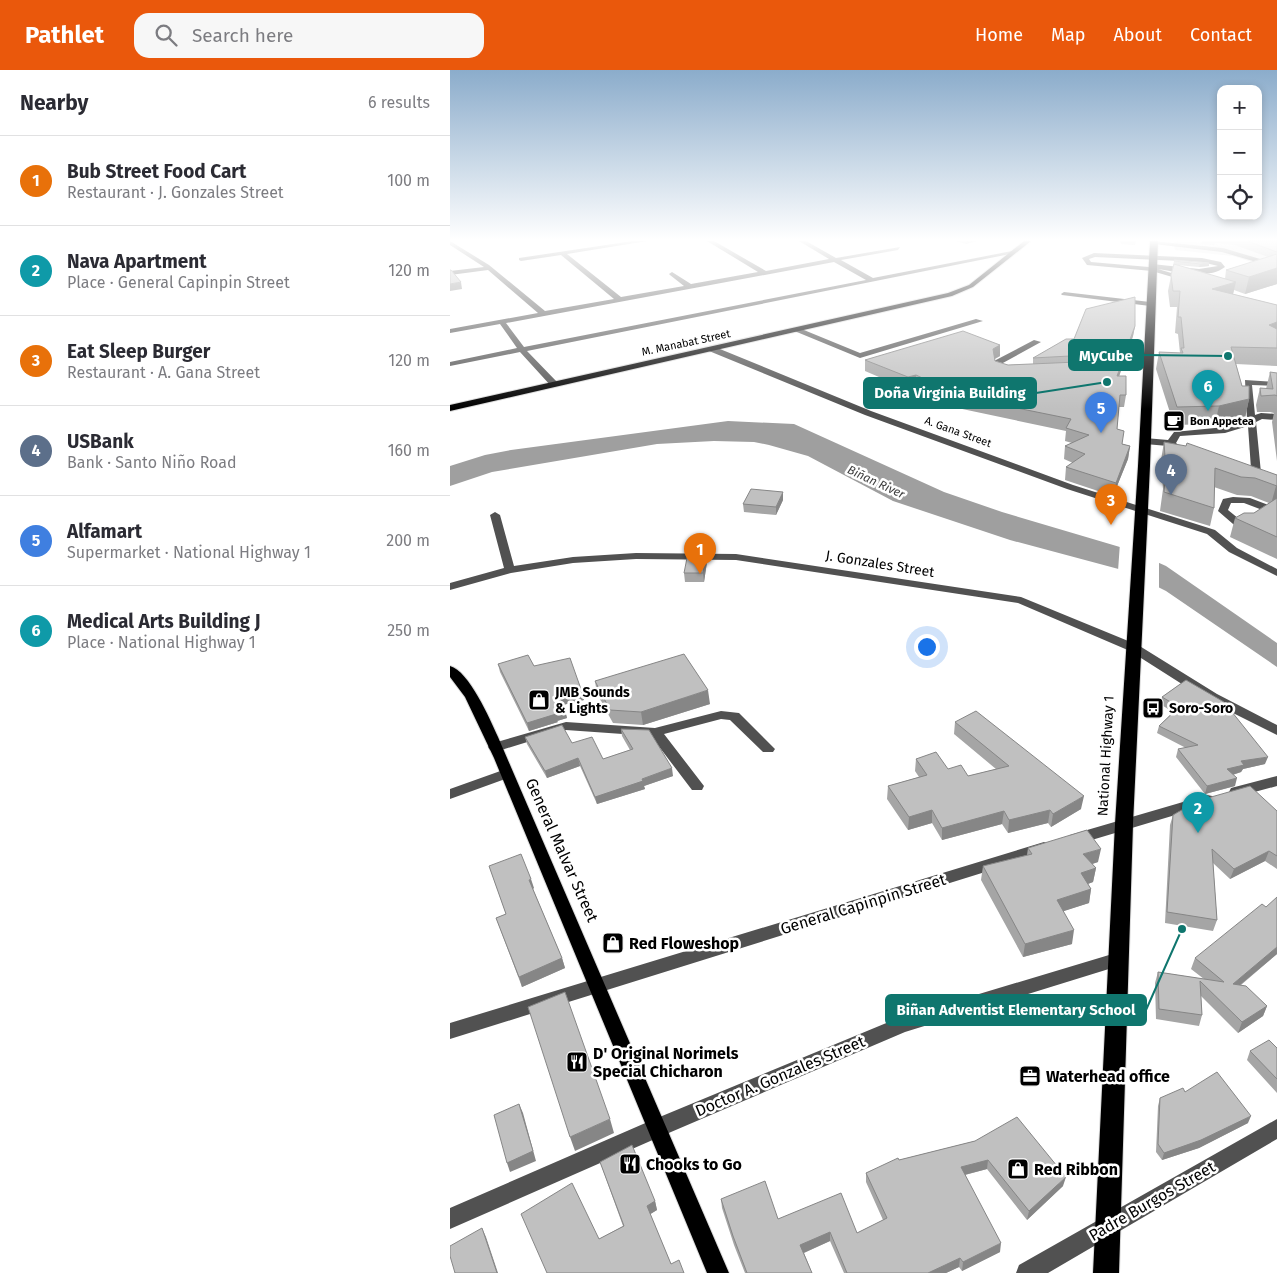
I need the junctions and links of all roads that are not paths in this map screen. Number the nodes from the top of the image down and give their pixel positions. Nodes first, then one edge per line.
1 (524, 297) edge
2 (616, 297) edge
3 (635, 297) edge
4 (791, 297) edge
5 (941, 297) edge
6 (1091, 297) edge
7 (1151, 297) edge
8 (620, 300) junction
9 (1150, 304) junction
10 (544, 314) junction
11 (980, 321) dead end
12 (502, 322) junction
13 (454, 328) edge
14 (796, 330) junction
15 (1037, 342) dead end
16 (712, 349) junction
17 (522, 350) junction
18 (450, 364) edge
19 (1147, 366) junction
20 (1094, 368) edge
21 (1017, 372) edge
22 (554, 384) junction
23 (1277, 384) edge
24 (450, 408) edge
25 (1277, 417) edge
26 (1251, 422) junction
27 (1145, 441) junction
28 (1171, 443) junction
29 (1190, 458) edge
30 (1257, 483) edge
31 (1142, 511) junction
32 (495, 515) dead end
33 (510, 570) junction
34 (1277, 573) edge
35 (450, 587) edge
36 (1134, 648) junction
37 (450, 670) edge
38 (1277, 731) edge
39 (655, 732) junction
40 (494, 747) junction
41 (768, 749) dead end
42 (506, 774) junction
43 (1277, 781) edge
44 (697, 786) dead end
45 (450, 794) edge
46 (1124, 824) junction
47 (1119, 958) junction
48 (599, 984) junction
49 (450, 1031) edge
50 (657, 1128) junction
51 (1277, 1128) edge
52 (450, 1219) edge
53 (1108, 1227) junction
54 (718, 1273) edge
55 (1027, 1273) edge
56 (1106, 1273) edge

1 - 10 street
2 - 8 street
3 - 8 street
4 - 17 street
5 - 14 main road, M. Manabat Street
6 - 9 street
7 - 9 highway, National Highway 1
8 - 10 street
9 - 19 highway, National Highway 1
10 - 12 street
11 - 14 street
12 - 13 street
12 - 17 street
14 - 16 main road, M. Manabat Street
15 - 21 street
16 - 22 main road, M. Manabat Street
16 - 31 street, A. Gana Street
17 - 18 street
17 - 22 street
19 - 20 street
19 - 27 highway, National Highway 1
22 - 24 main road, M. Manabat Street
23 - 26 street
25 - 26 street
26 - 28 street
26 - 30 street
27 - 28 street
27 - 31 highway, National Highway 1
28 - 29 street
31 - 34 street, A. Gana Street
31 - 36 highway, National Highway 1
32 - 33 street
33 - 35 street, J. Gonzales Street
33 - 36 street, J. Gonzales Street
36 - 38 street, J. Gonzales Street
36 - 46 highway, National Highway 1
37 - 40 main road, General Malvar Street
39 - 40 street
39 - 41 street
39 - 44 street
40 - 42 main road, General Malvar Street
42 - 45 street
42 - 48 main road, General Malvar Street
43 - 46 street, General Capinpin Street
46 - 47 highway, National Highway 1
46 - 48 street, General Capinpin Street
47 - 50 street, Doctor A. Gonzales Street
47 - 53 highway, National Highway 1
48 - 49 street, General Capinpin Street
48 - 50 main road, General Malvar Street
50 - 52 street, Doctor A. Gonzales Street
50 - 54 main road, General Malvar Street
51 - 53 street, Padre Burgos Street
53 - 55 street, Padre Burgos Street
53 - 56 highway, National Highway 1

